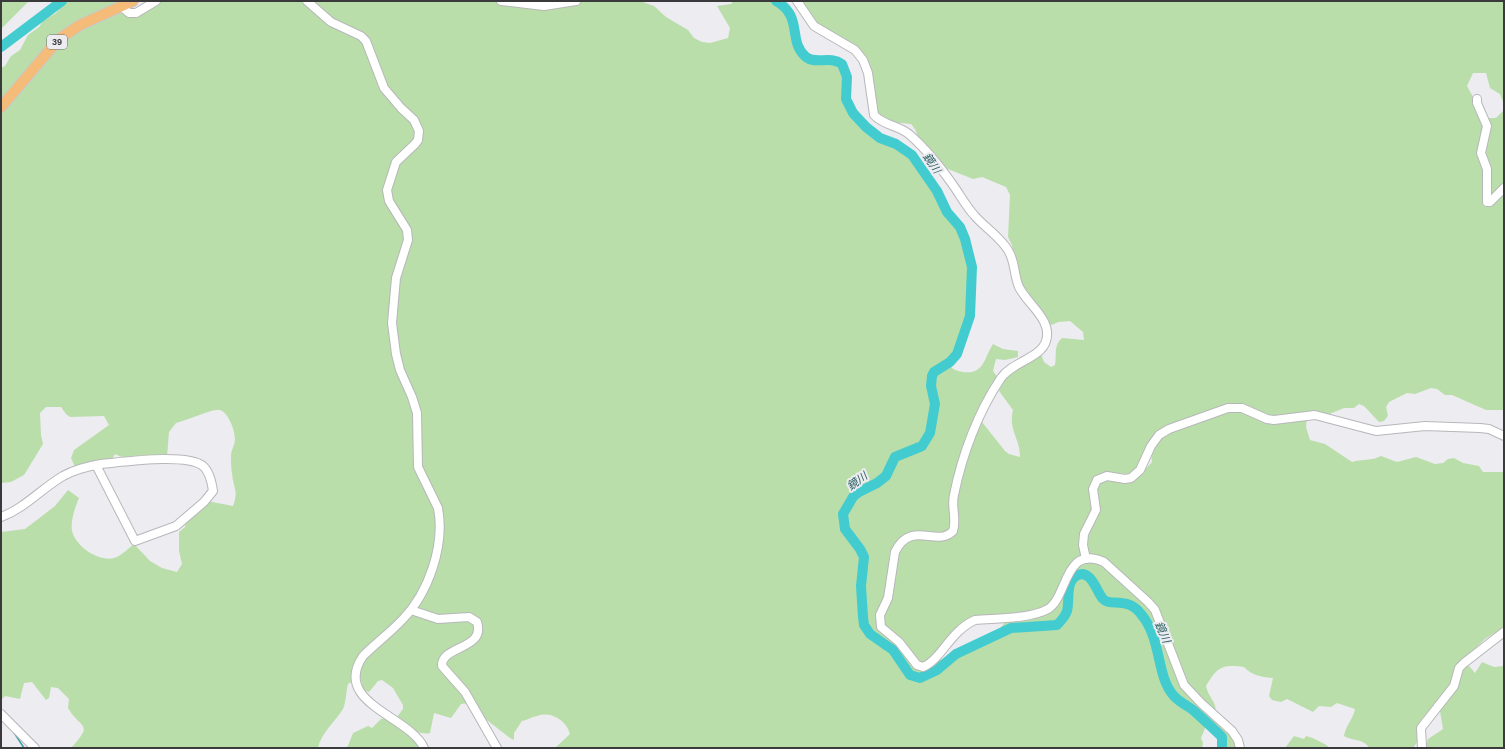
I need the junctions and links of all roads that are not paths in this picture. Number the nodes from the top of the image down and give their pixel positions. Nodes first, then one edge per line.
1 (132, 1) edge
2 (156, 1) edge
3 (307, 1) edge
4 (501, 1) edge
5 (576, 1) edge
6 (797, 1) edge
7 (122, 7) junction
8 (1478, 99) dead end
9 (1, 107) edge
10 (1504, 188) edge
11 (1504, 436) edge
12 (96, 465) junction
13 (1, 516) edge
14 (1086, 559) junction
15 (411, 610) junction
16 (1504, 632) edge
17 (1, 714) edge
18 (35, 748) edge
19 (424, 748) edge
20 (497, 748) edge
21 (1240, 748) edge
22 (1422, 748) edge

1 - 7 main road, 39
2 - 7 street
3 - 15 street
4 - 5 street
6 - 14 street
7 - 9 main road, 39
8 - 10 street
11 - 14 street
12 - 12 street
12 - 13 street
14 - 21 street
15 - 19 street
15 - 20 street
16 - 22 street
17 - 18 street

